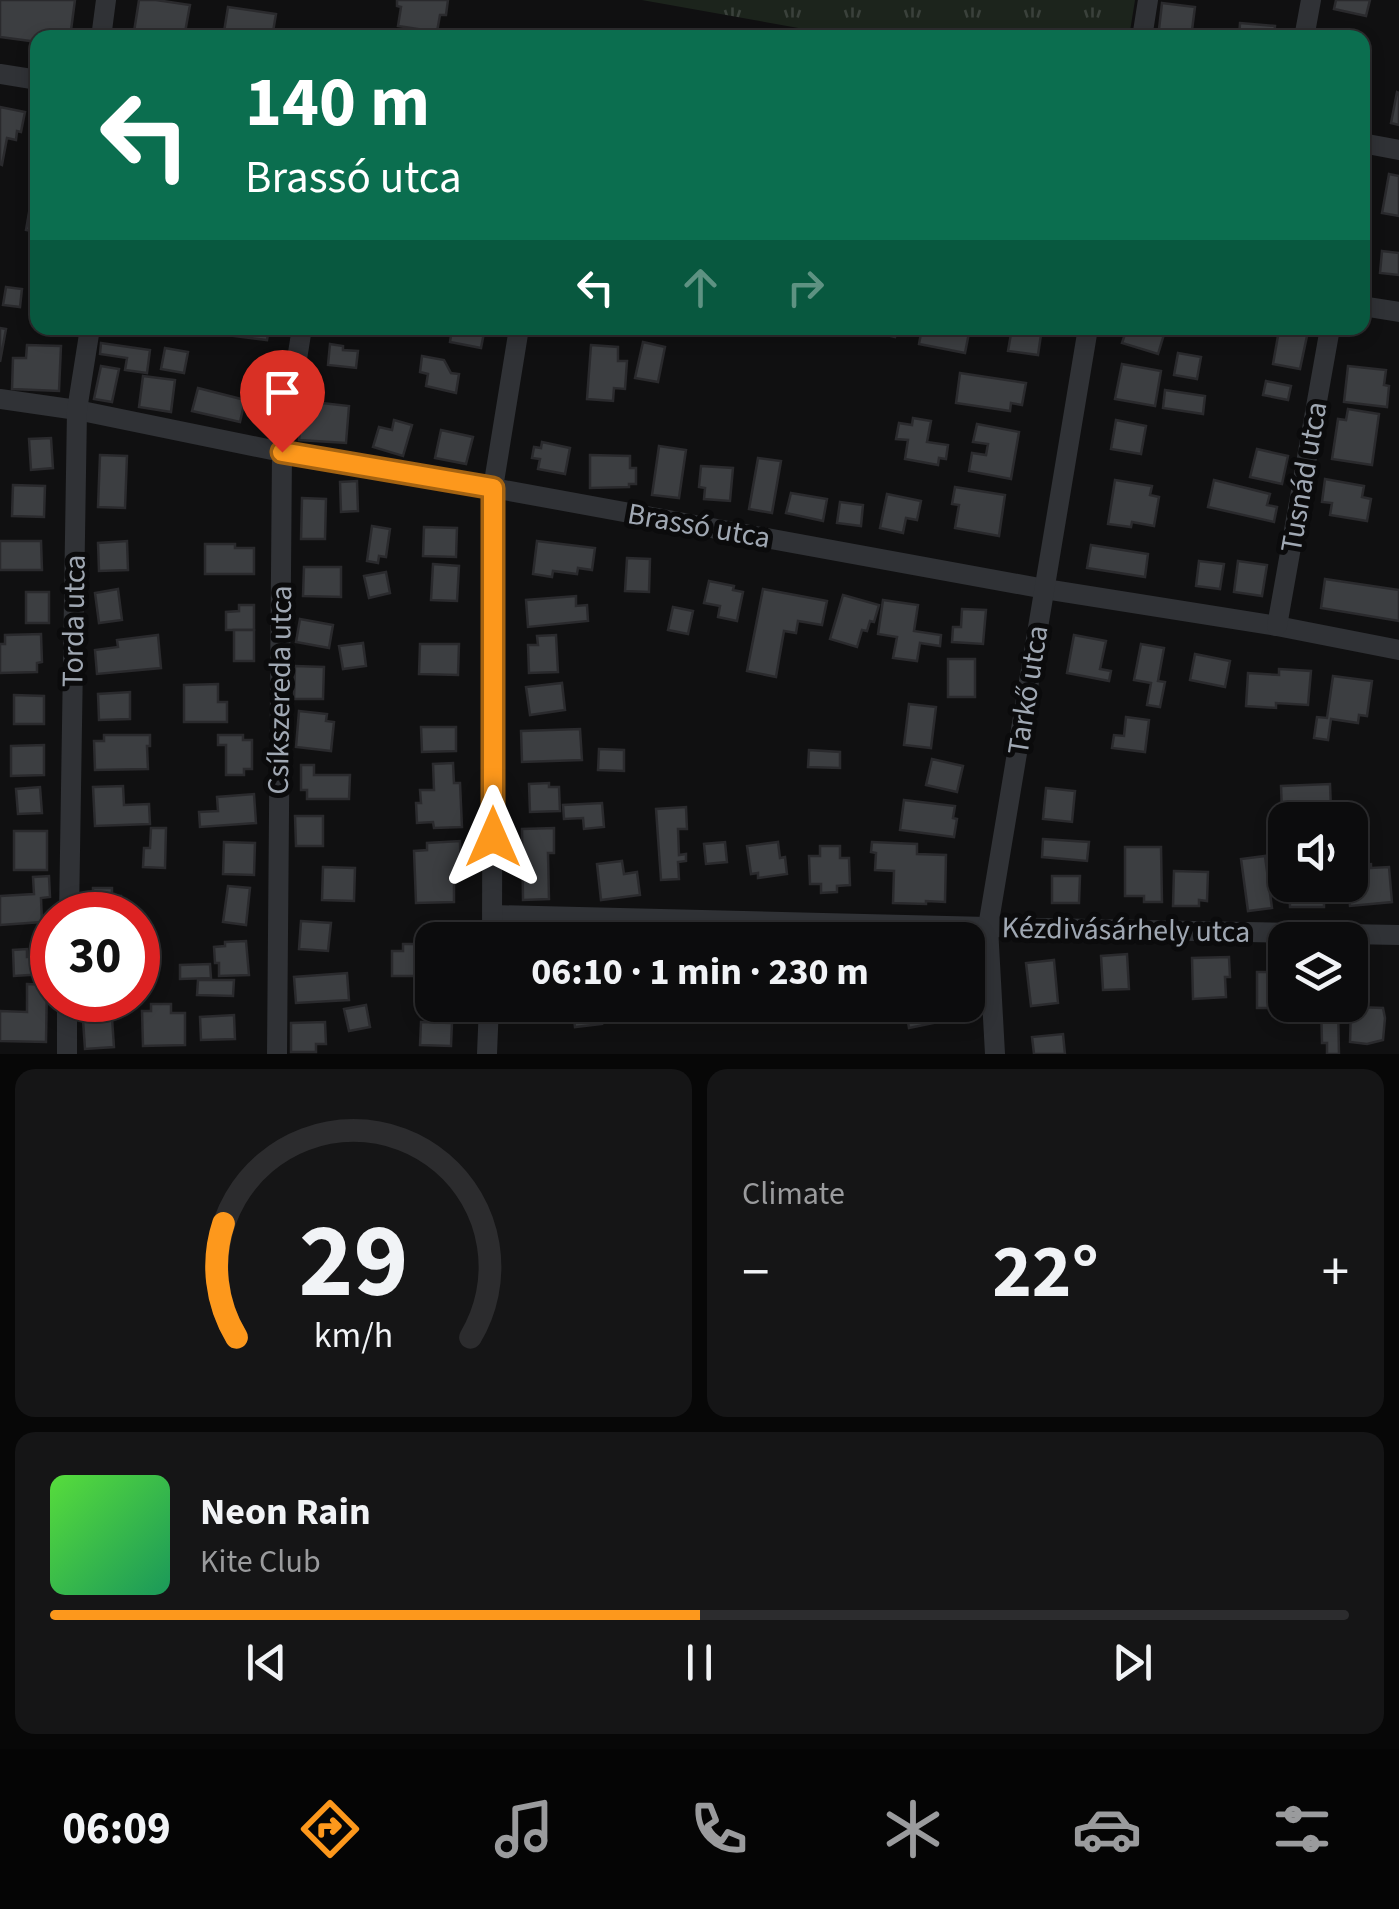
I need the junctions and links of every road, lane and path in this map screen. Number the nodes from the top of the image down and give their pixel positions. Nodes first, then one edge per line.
1 (106, 0) edge
2 (1148, 0) edge
3 (1310, 0) edge
4 (102, 30) edge
5 (1143, 30) edge
6 (1305, 30) edge
7 (0, 74) edge
8 (30, 79) edge
9 (1370, 145) edge
10 (1399, 150) edge
11 (1370, 307) edge
12 (1399, 312) edge
13 (89, 335) edge
14 (301, 335) edge
15 (518, 335) edge
16 (1087, 335) edge
17 (1329, 335) edge
18 (0, 399) edge
19 (77, 410) junction
20 (282, 452) junction
21 (493, 488) junction
22 (1045, 589) junction
23 (1277, 626) junction
24 (1399, 650) edge
25 (69, 892) edge
26 (493, 914) junction
27 (493, 922) edge
28 (988, 928) junction
29 (1399, 934) edge
30 (67, 1022) edge
31 (488, 1022) edge
32 (66, 1054) edge
33 (277, 1054) edge
34 (487, 1054) edge
35 (994, 1054) edge

1 - 4 street
2 - 5 street
3 - 6 street
7 - 8 street
9 - 10 street
11 - 12 street
13 - 19 street, Torda utca
14 - 20 street, Csíkszereda utca
15 - 21 street
16 - 22 street, Tarkő utca
17 - 23 street, Tusnád utca
18 - 19 street, Brassó utca
19 - 20 street, Brassó utca
19 - 25 street, Torda utca
20 - 21 street, Brassó utca
20 - 33 street, Csíkszereda utca
21 - 22 street, Brassó utca
21 - 26 street
22 - 23 street, Brassó utca
22 - 28 street, Tarkő utca
23 - 24 street, Brassó utca
26 - 27 street
26 - 28 street, Kézdivásárhely utca
28 - 29 street, Kézdivásárhely utca
28 - 35 street, Tarkő utca
30 - 32 street
31 - 34 street

